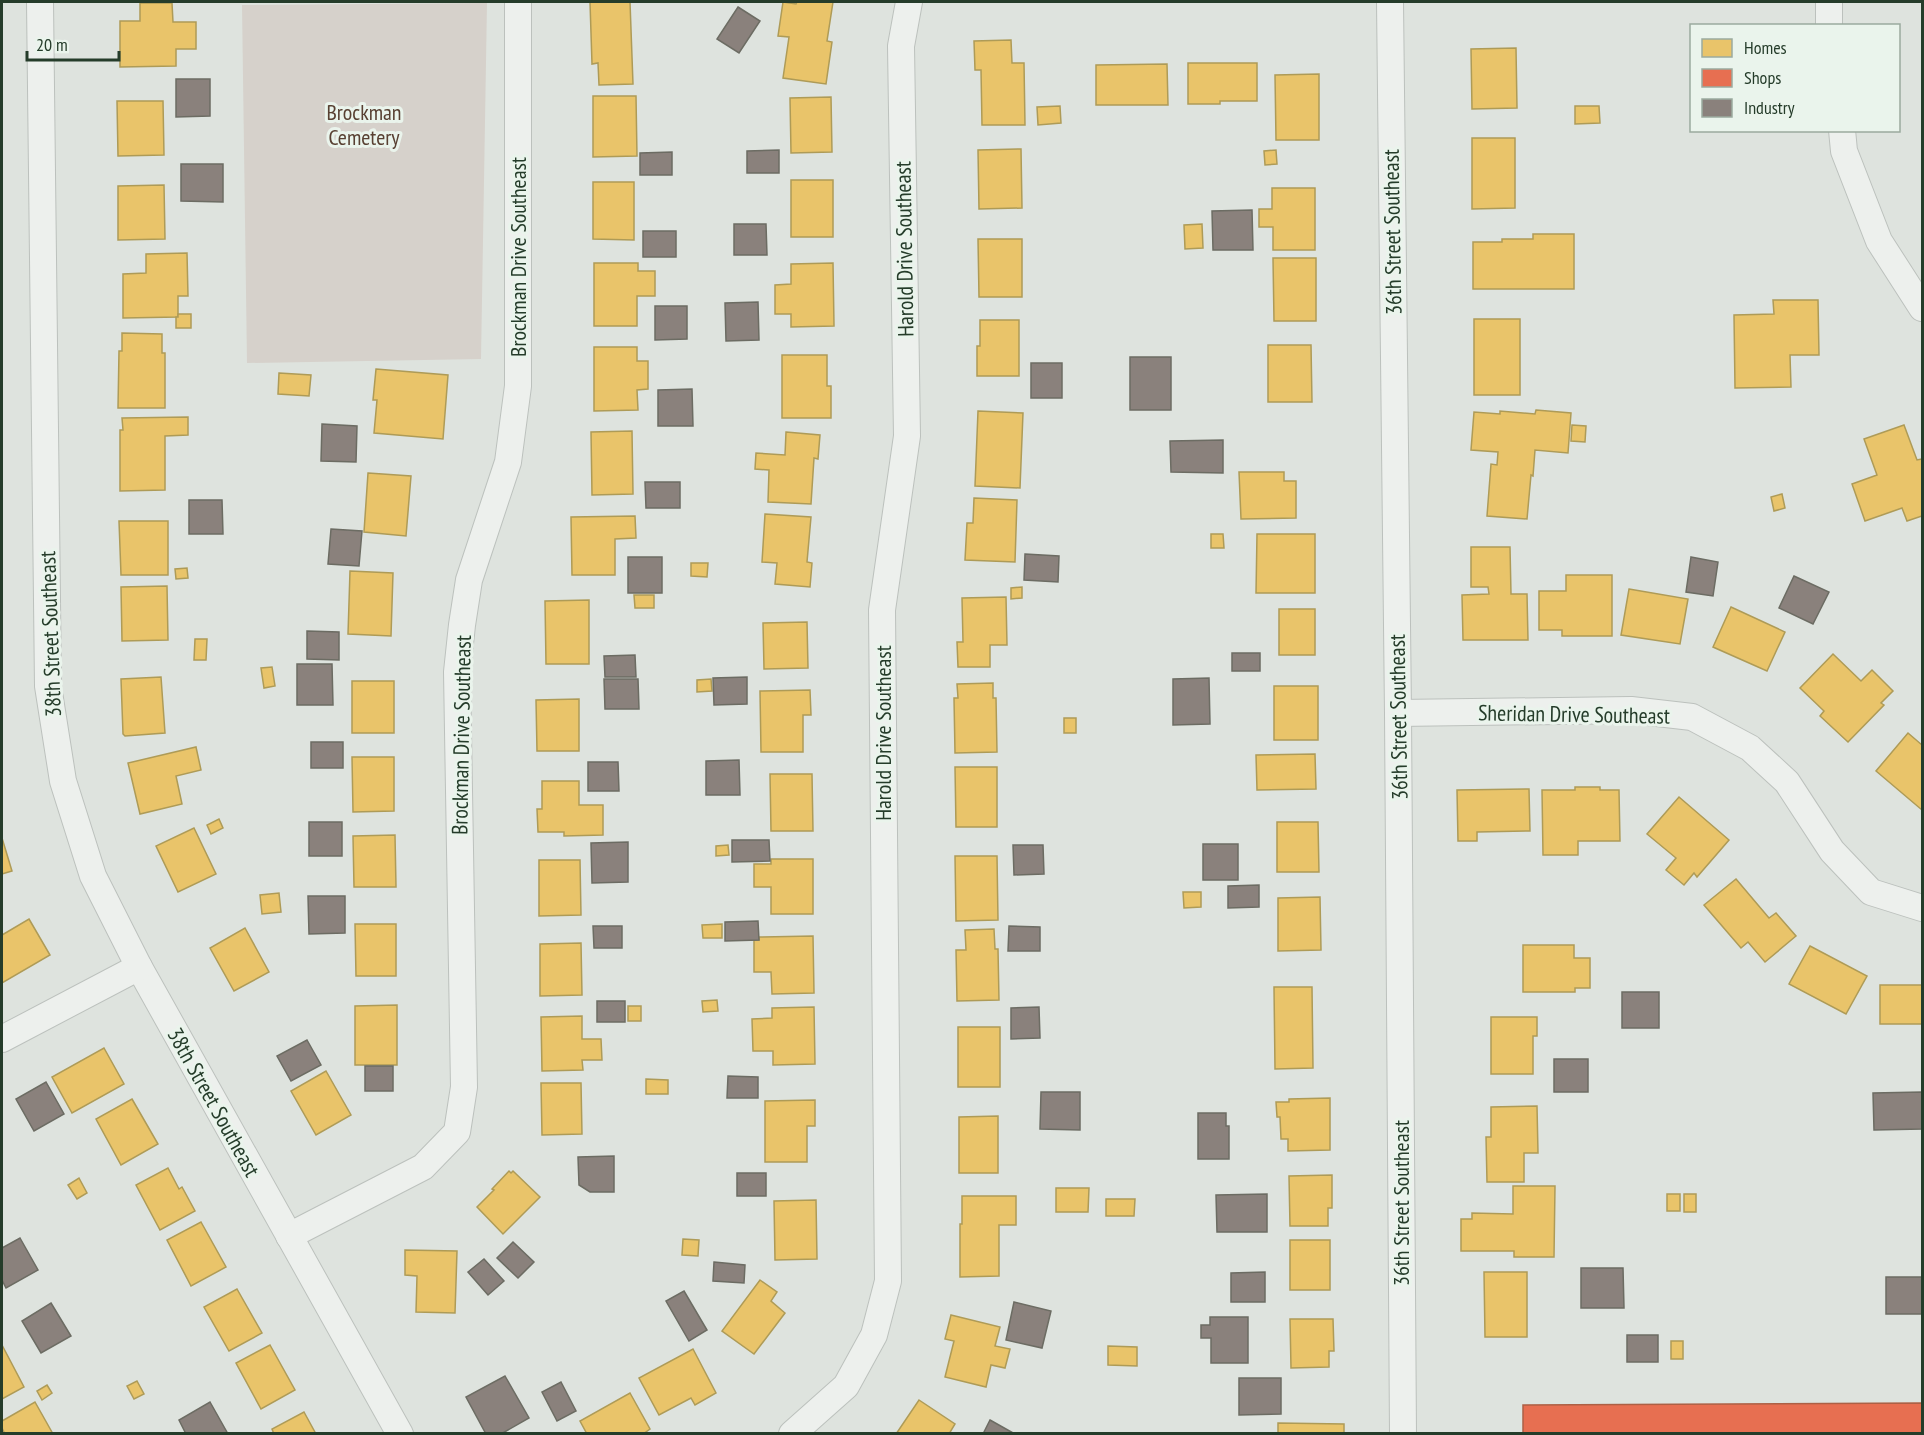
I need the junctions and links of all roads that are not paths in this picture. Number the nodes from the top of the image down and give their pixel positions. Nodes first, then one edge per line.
1 (40, 2) edge
2 (518, 2) edge
3 (909, 2) edge
4 (1390, 2) edge
5 (1829, 2) edge
6 (1829, 24) edge
7 (1842, 132) edge
8 (1923, 308) edge
9 (1398, 713) junction
10 (1923, 908) edge
11 (139, 967) junction
12 (2, 1039) edge
13 (289, 1236) junction
14 (400, 1434) edge
15 (792, 1434) edge
16 (1403, 1434) edge

1 - 11 street, 38th Street Southeast
2 - 13 street, Brockman Drive Southeast
3 - 15 street, Harold Drive Southeast
4 - 9 street, 36th Street Southeast
5 - 6 street
7 - 8 street
9 - 10 street, Sheridan Drive Southeast
9 - 16 street, 36th Street Southeast
11 - 12 street
11 - 13 street, 38th Street Southeast
13 - 14 street, 38th Street Southeast

